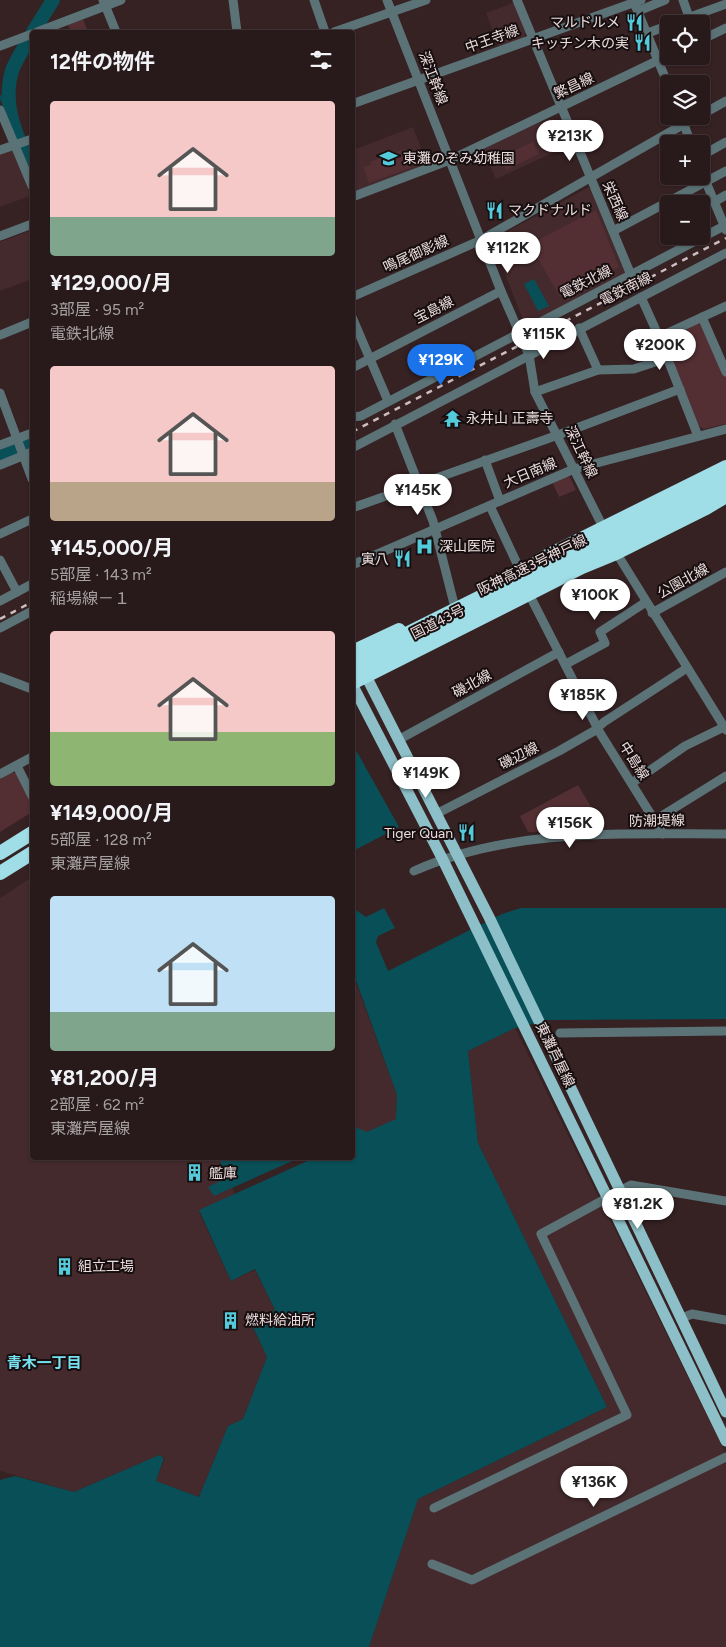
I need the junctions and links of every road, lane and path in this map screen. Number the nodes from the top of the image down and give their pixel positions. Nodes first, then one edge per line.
1 (121, 0) edge
2 (233, 0) edge
3 (314, 0) edge
4 (388, 0) edge
5 (426, 0) edge
6 (517, 0) edge
7 (665, 0) edge
8 (683, 0) edge
9 (104, 3) edge
10 (636, 3) edge
11 (719, 3) edge
12 (392, 12) junction
13 (688, 15) edge
14 (693, 15) edge
15 (660, 28) edge
16 (726, 28) edge
17 (45, 30) edge
18 (115, 30) edge
19 (237, 30) edge
20 (324, 30) edge
21 (340, 30) edge
22 (648, 33) junction
23 (30, 36) edge
24 (710, 36) edge
25 (532, 38) junction
26 (0, 46) edge
27 (658, 60) junction
28 (664, 75) edge
29 (419, 80) junction
30 (726, 100) edge
31 (355, 102) edge
32 (560, 108) junction
33 (710, 109) edge
34 (0, 110) edge
35 (674, 125) edge
36 (22, 142) edge
37 (726, 142) edge
38 (0, 150) edge
39 (710, 151) edge
40 (450, 160) junction
41 (726, 171) edge
42 (30, 177) edge
43 (590, 179) junction
44 (710, 180) edge
45 (700, 185) edge
46 (707, 185) edge
47 (726, 195) edge
48 (355, 196) edge
49 (714, 202) junction
50 (30, 225) edge
51 (725, 227) edge
52 (613, 231) junction
53 (0, 236) edge
54 (481, 240) junction
55 (726, 252) edge
56 (631, 275) junction
57 (501, 291) junction
58 (355, 296) edge
59 (641, 297) junction
60 (726, 306) edge
61 (702, 317) junction
62 (30, 323) edge
63 (355, 324) edge
64 (579, 328) junction
65 (519, 332) junction
66 (0, 335) edge
67 (659, 337) junction
68 (530, 354) junction
69 (667, 358) junction
70 (370, 359) junction
71 (355, 366) edge
72 (725, 368) edge
73 (598, 370) junction
74 (680, 389) junction
75 (535, 392) junction
76 (0, 393) edge
77 (388, 401) junction
78 (355, 417) edge
79 (395, 424) junction
80 (726, 428) edge
81 (30, 434) edge
82 (558, 435) junction
83 (698, 436) junction
84 (18, 441) junction
85 (0, 446) edge
86 (355, 446) edge
87 (27, 453) edge
88 (485, 460) junction
89 (0, 465) edge
90 (726, 467) edge
91 (30, 469) edge
92 (574, 469) junction
93 (726, 475) edge
94 (418, 485) junction
95 (726, 486) edge
96 (726, 496) edge
97 (500, 501) junction
98 (490, 506) junction
99 (355, 507) edge
100 (30, 520) edge
101 (603, 528) junction
102 (435, 529) junction
103 (0, 534) edge
104 (616, 553) junction
105 (0, 560) edge
106 (355, 564) edge
107 (520, 570) junction
108 (726, 572) edge
109 (30, 585) edge
110 (17, 592) junction
111 (529, 594) junction
112 (0, 601) edge
113 (646, 602) junction
114 (454, 604) junction
115 (30, 612) edge
116 (652, 613) junction
117 (0, 628) edge
118 (355, 651) edge
119 (559, 652) junction
120 (355, 660) edge
121 (566, 664) junction
122 (687, 668) junction
123 (359, 674) edge
124 (0, 677) edge
125 (30, 688) edge
126 (355, 689) edge
127 (724, 725) edge
128 (598, 727) junction
129 (398, 740) junction
130 (30, 758) edge
131 (17, 766) junction
132 (1, 772) edge
133 (726, 776) edge
134 (632, 783) junction
135 (30, 792) edge
136 (436, 814) junction
137 (656, 820) junction
138 (30, 834) edge
139 (663, 834) junction
140 (726, 834) edge
141 (30, 842) edge
142 (0, 853) edge
143 (30, 854) edge
144 (457, 854) junction
145 (442, 858) junction
146 (30, 859) edge
147 (0, 861) edge
148 (414, 870) dead end
149 (0, 873) edge
150 (0, 877) edge
151 (726, 1031) edge
152 (560, 1033) dead end
153 (621, 1191) junction
154 (608, 1198) junction
155 (726, 1200) edge
156 (682, 1318) junction
157 (726, 1320) edge
158 (726, 1410) edge
159 (726, 1441) edge
160 (726, 1457) edge
161 (434, 1508) dead end
162 (432, 1564) dead end

1 - 9 street
2 - 19 street
3 - 20 street
4 - 12 street, 深江幹線
5 - 12 street
6 - 25 street, 栄西線
7 - 10 street, 中王寺線
8 - 13 street
9 - 17 street
9 - 18 street
10 - 22 street
10 - 25 street, 中王寺線
11 - 14 street
12 - 21 street
12 - 29 street, 深江幹線
15 - 22 street
16 - 24 street
22 - 27 street
23 - 26 street
25 - 29 street, 中王寺線
25 - 32 street, 栄西線
27 - 28 street
27 - 32 street, 繁昌線
29 - 31 street, 中王寺線
29 - 40 street, 深江幹線
30 - 33 street, 鳴尾御影線
32 - 40 street, 繁昌線
32 - 43 street, 栄西線
34 - 36 street
35 - 43 street, 鳴尾御影線
36 - 38 street
36 - 42 street
37 - 39 street
40 - 48 street, 繁昌線
40 - 54 street, 深江幹線
41 - 44 street
43 - 52 street, 栄西線
43 - 54 street, 鳴尾御影線
45 - 52 street
46 - 49 street
47 - 49 street
49 - 51 street
50 - 53 street
51 - 56 street, 電鉄北線
52 - 56 street, 栄西線
54 - 57 street, 深江幹線
54 - 58 street, 鳴尾御影線
55 - 59 street, 電鉄南線
56 - 65 street, 電鉄北線
57 - 65 street, 深江幹線
57 - 70 street, 宝島線
59 - 64 street, 電鉄南線
59 - 67 street
60 - 61 street
61 - 67 street
61 - 72 street
62 - 66 street
63 - 70 street
64 - 68 street, 電鉄南線
64 - 73 street
65 - 68 street, 深江幹線
65 - 77 street, 電鉄北線
67 - 69 street
68 - 75 street, 深江幹線
68 - 79 street, 電鉄南線
69 - 73 street
69 - 74 street
70 - 71 street, 宝島線
70 - 77 street
73 - 75 street
74 - 82 street
74 - 83 street
75 - 82 street, 深江幹線
76 - 84 street
77 - 78 street, 電鉄北線
79 - 86 street, 電鉄南線
79 - 94 street
80 - 83 street, 大日南線
81 - 84 street
82 - 88 street
82 - 92 street, 深江幹線
83 - 92 street, 大日南線
84 - 85 street
84 - 87 street
87 - 89 street
87 - 91 street
88 - 94 street
88 - 97 street
90 - 101 highway, 国道43号
92 - 97 street, 大日南線
92 - 101 street, 深江幹線
93 - 120 highway, 阪神高速3号神戸線, bridge
94 - 99 street
94 - 102 street
95 - 123 highway, 阪神高速3号神戸線, bridge
96 - 104 highway, 国道43号
97 - 98 street, 大日南線
98 - 102 street, 大日南線
98 - 107 street
100 - 103 street
101 - 104 street, 深江幹線
101 - 107 highway, 国道43号
102 - 106 street, 大日南線
102 - 114 street
104 - 111 highway, 国道43号
104 - 113 street, 深江幹線
105 - 110 street
107 - 114 highway, 国道43号
108 - 116 street, 公園北線
109 - 110 street
110 - 112 street
111 - 119 street, 中島線
111 - 123 highway, 国道43号
113 - 116 street, 深江幹線
113 - 121 street
114 - 118 highway, 国道43号
115 - 117 street
116 - 122 street, 深江幹線
119 - 121 street, 中島線
119 - 129 street, 磯北線
121 - 128 street, 中島線
122 - 127 street, 深江幹線
122 - 128 street, 磯辺線
123 - 129 main road, 東灘芦屋線
124 - 125 street
126 - 145 main road, 東灘芦屋線
127 - 134 street
128 - 134 street, 中島線
128 - 136 street, 磯辺線
129 - 136 main road, 東灘芦屋線
130 - 131 street
131 - 132 street
131 - 135 street
133 - 137 street
134 - 137 street, 中島線
136 - 144 main road, 東灘芦屋線
137 - 139 street, 中島線
138 - 142 highway
139 - 140 street, 防潮堤線
139 - 144 street, 防潮堤線
141 - 147 highway
143 - 149 highway
144 - 145 street, 防潮堤線
144 - 153 main road, 東灘芦屋線
145 - 148 street, 防潮堤線
145 - 154 main road, 東灘芦屋線
146 - 150 highway
151 - 152 street
153 - 154 street
153 - 155 street
153 - 156 main road, 東灘芦屋線
154 - 159 main road, 東灘芦屋線
154 - 161 street
156 - 157 street
156 - 158 main road, 東灘芦屋線
160 - 162 street

